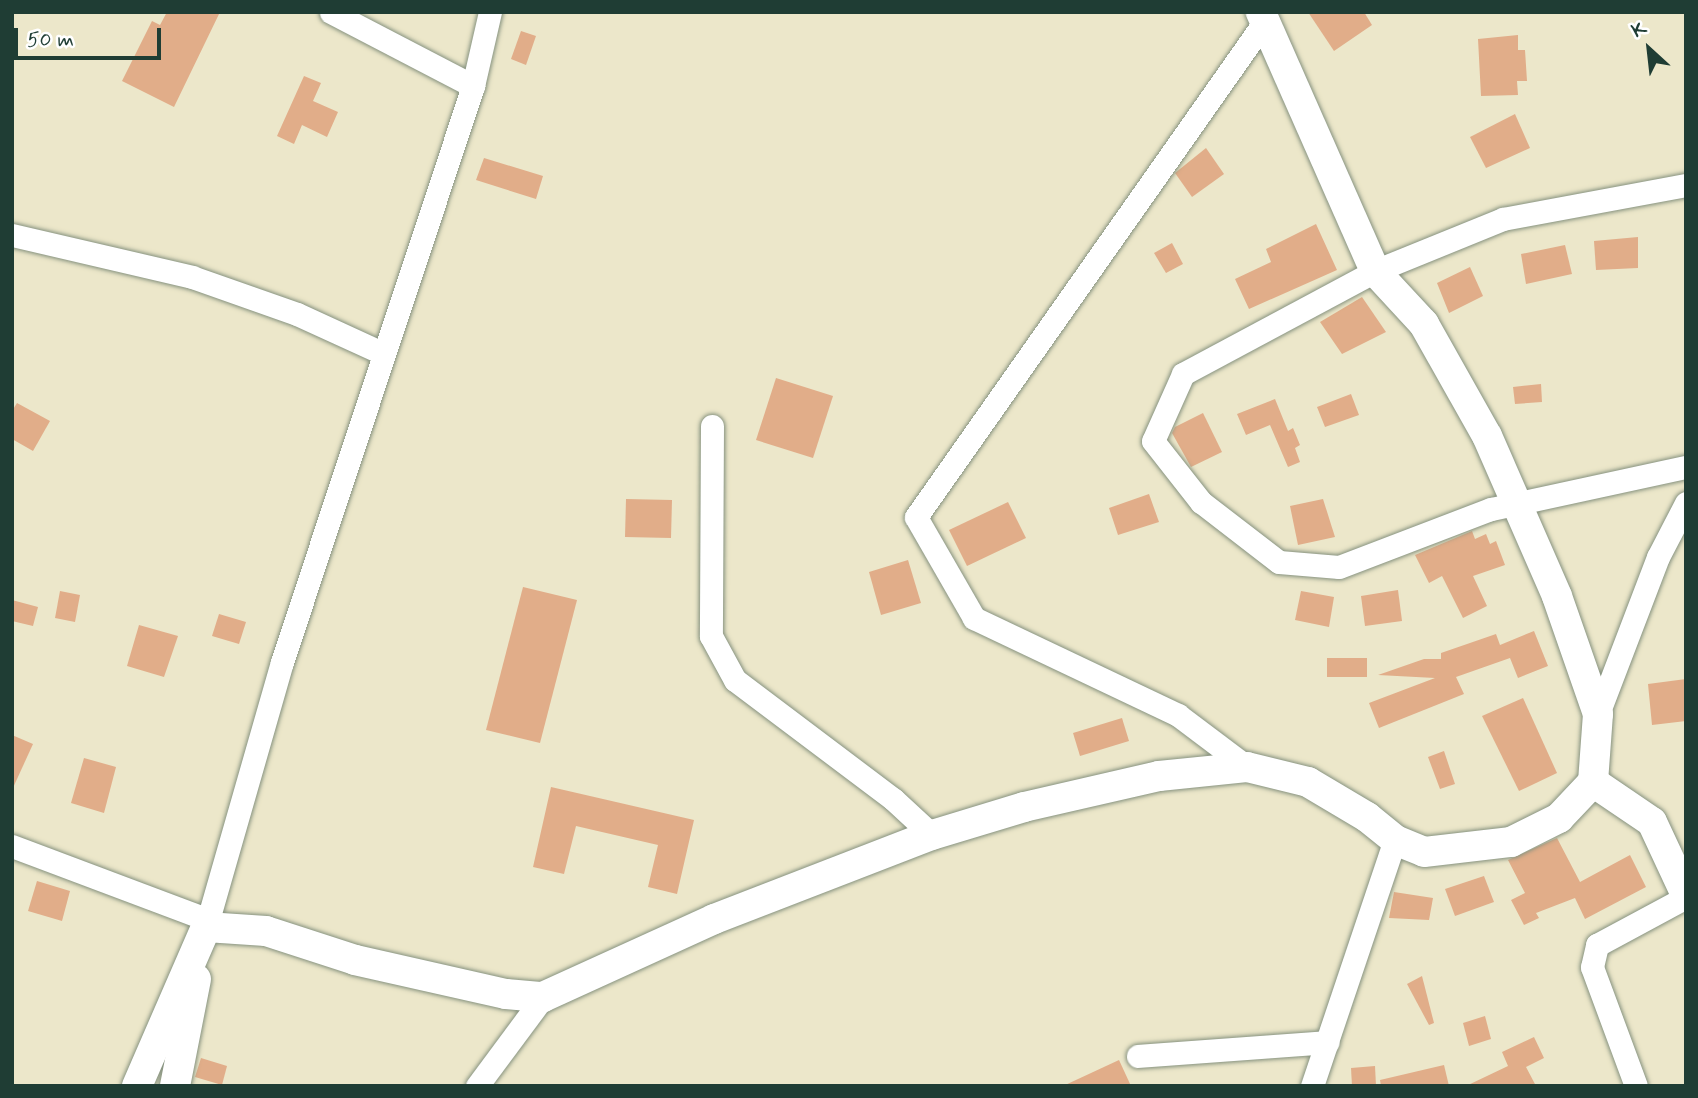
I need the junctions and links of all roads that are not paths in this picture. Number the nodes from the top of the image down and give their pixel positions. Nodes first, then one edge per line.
1 (331, 12) edge
2 (489, 12) edge
3 (1263, 17) edge
4 (473, 86) junction
5 (1686, 185) edge
6 (12, 234) edge
7 (1375, 271) junction
8 (382, 353) junction
9 (712, 426) dead end
10 (1686, 467) edge
11 (1686, 503) edge
12 (1520, 505) junction
13 (1598, 714) junction
14 (1247, 767) junction
15 (1593, 782) junction
16 (932, 835) junction
17 (1395, 840) junction
18 (12, 846) edge
19 (1686, 896) edge
20 (207, 923) junction
21 (543, 997) junction
22 (1327, 1042) junction
23 (1138, 1056) dead end
24 (137, 1086) edge
25 (175, 1086) edge
26 (477, 1086) edge
27 (1312, 1086) edge
28 (1636, 1086) edge

1 - 4 street
2 - 4 street
3 - 7 street
3 - 14 street
4 - 8 street
5 - 7 street
6 - 8 street
7 - 12 street
7 - 12 street
8 - 20 street
9 - 16 street
10 - 12 street
11 - 13 street
12 - 13 street
13 - 15 street
14 - 16 street
14 - 17 street
15 - 17 street
15 - 19 street
16 - 21 street
17 - 22 street
18 - 20 street
19 - 28 street
20 - 21 street
20 - 24 street
20 - 25 street
21 - 26 street
22 - 23 street
22 - 27 street

